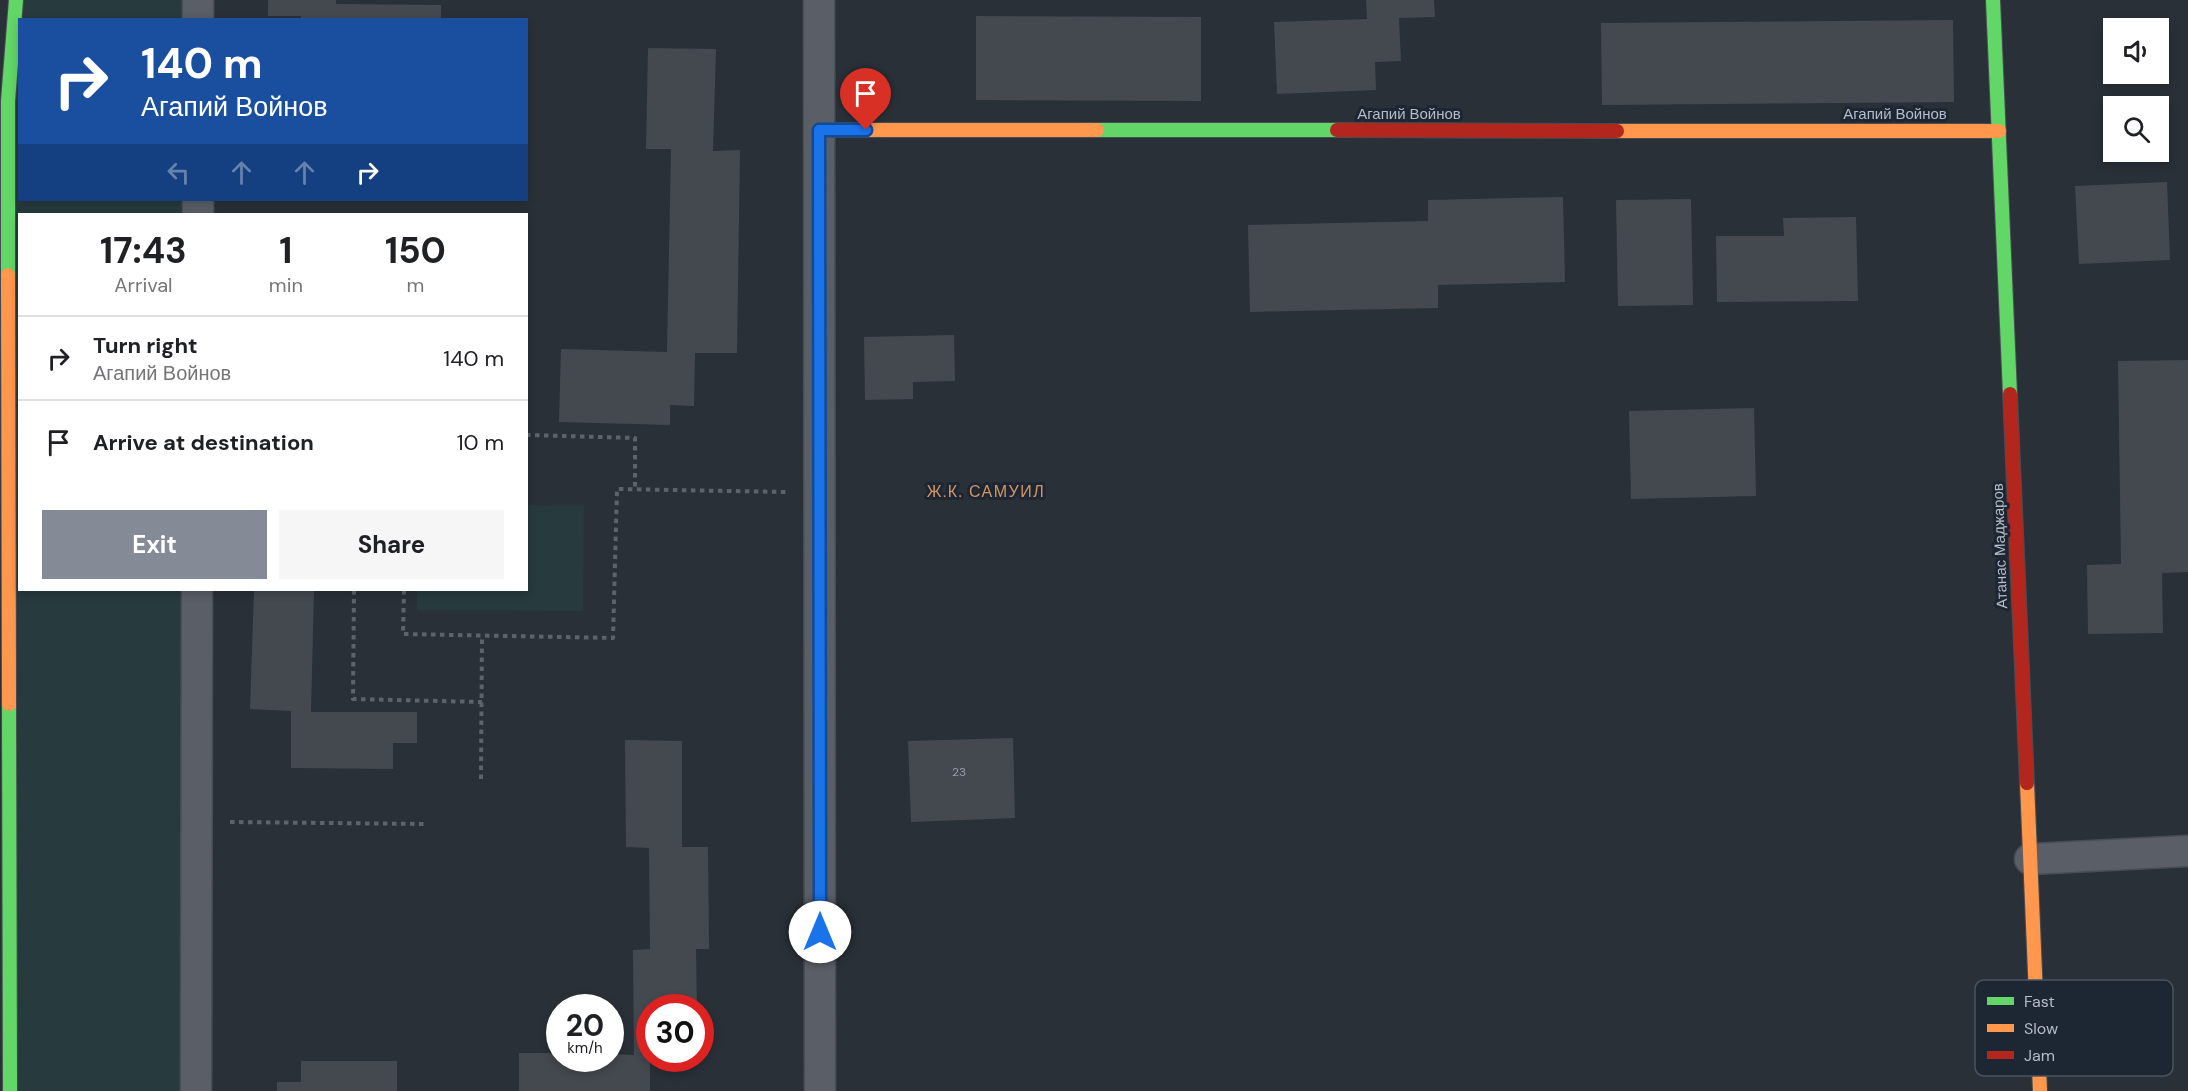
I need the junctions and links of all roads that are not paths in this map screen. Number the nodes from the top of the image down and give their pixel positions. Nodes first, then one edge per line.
1 (16, 0) edge
2 (198, 0) edge
3 (819, 0) edge
4 (1993, 0) edge
5 (198, 18) edge
6 (4, 100) edge
7 (819, 130) junction
8 (1999, 130) junction
9 (197, 591) edge
10 (2188, 851) edge
11 (2030, 859) junction
12 (2035, 980) edge
13 (2039, 1076) edge
14 (10, 1091) edge
15 (196, 1091) edge
16 (820, 1091) edge
17 (2040, 1091) edge

1 - 6 street
2 - 5 street
3 - 7 street
4 - 8 street, Атанас Маджаров
6 - 14 street
7 - 8 street, Агапий Войнов
7 - 16 street
8 - 11 street, Атанас Маджаров
9 - 15 street
10 - 11 street
11 - 12 street, Атанас Маджаров
13 - 17 street, Атанас Маджаров

